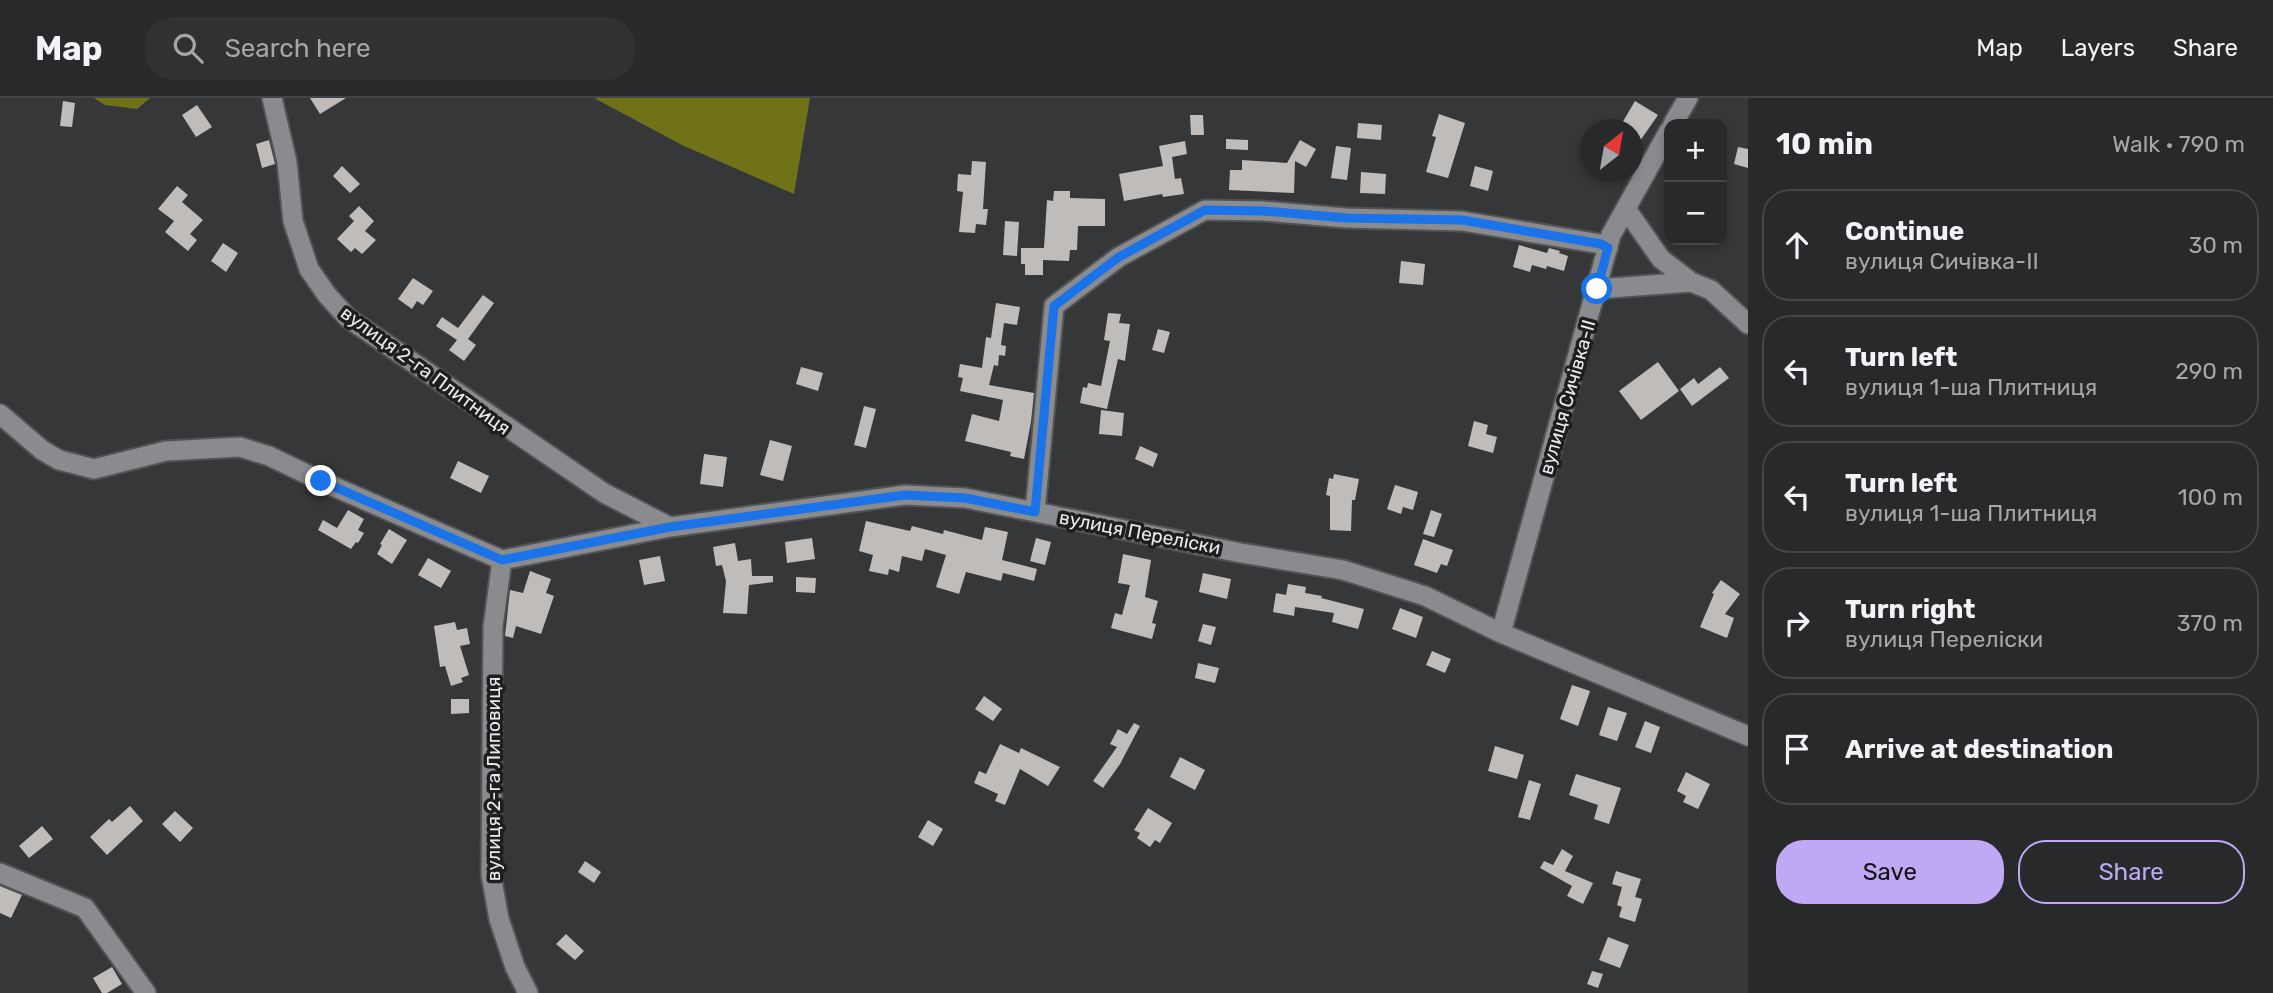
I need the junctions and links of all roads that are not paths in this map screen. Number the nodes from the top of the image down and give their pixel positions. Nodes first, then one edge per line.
1 (272, 98) edge
2 (1688, 98) edge
3 (1676, 119) edge
4 (1664, 140) edge
5 (1626, 209) junction
6 (1608, 248) junction
7 (1691, 282) junction
8 (1597, 289) junction
9 (1748, 324) edge
10 (0, 414) edge
11 (1035, 512) junction
12 (670, 527) junction
13 (502, 560) junction
14 (1501, 633) junction
15 (1748, 736) edge
16 (0, 873) edge
17 (146, 993) edge
18 (528, 993) edge

1 - 12 street, вулиця 2-га Плитниця
2 - 3 street
4 - 5 street, вулиця Сичівка-II
5 - 6 street, вулиця Сичівка-II
5 - 7 street
6 - 8 street, вулиця Сичівка-II
6 - 11 street
7 - 8 street
7 - 9 street
8 - 14 street, вулиця Сичівка-II
10 - 13 street
11 - 12 street, вулиця Переліски
11 - 14 street, вулиця Переліски
12 - 13 street, вулиця Переліски
13 - 18 street, вулиця 2-га Липовиця
14 - 15 street, вулиця Переліски
16 - 17 street

